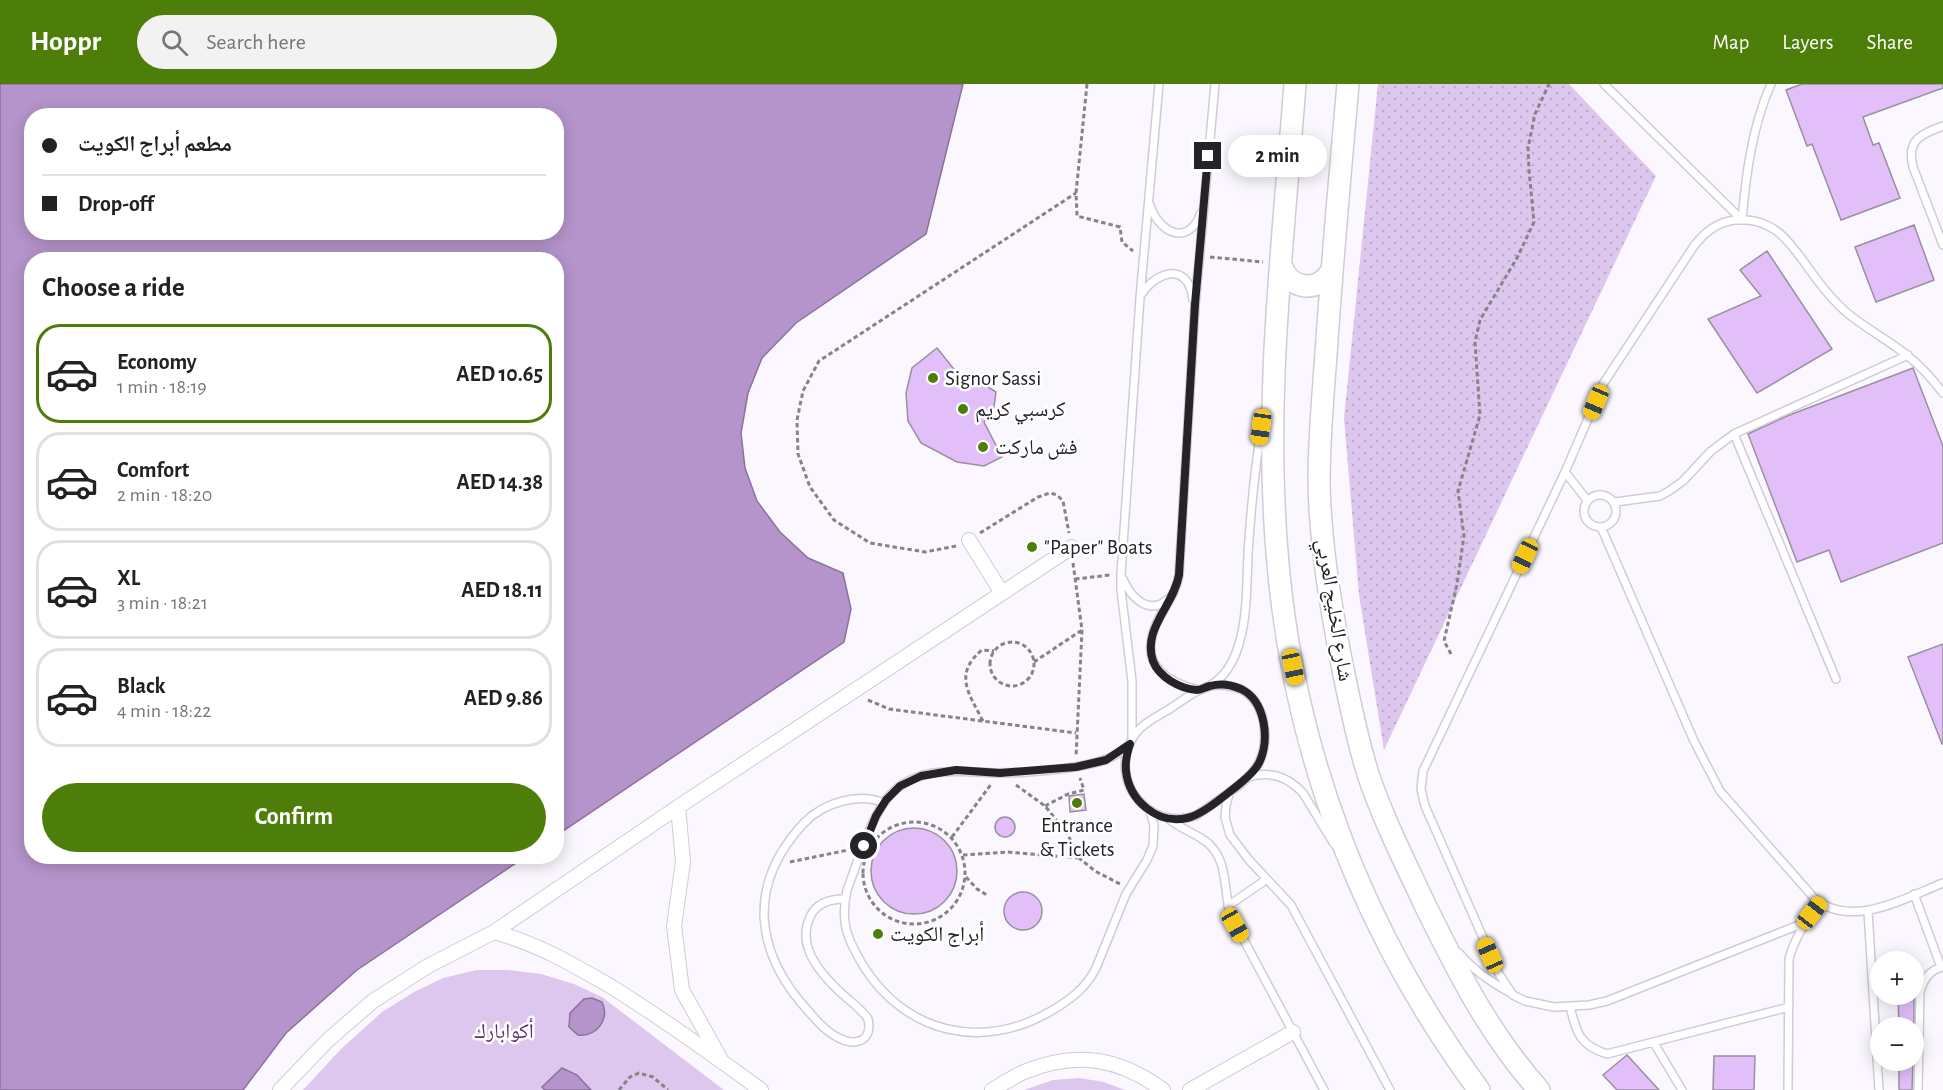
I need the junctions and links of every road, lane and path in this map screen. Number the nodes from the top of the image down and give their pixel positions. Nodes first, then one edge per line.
1 (1087, 84) edge
2 (1159, 84) edge
3 (1215, 84) edge
4 (1294, 84) edge
5 (1348, 84) edge
6 (1549, 84) edge
7 (1604, 84) edge
8 (1771, 84) edge
9 (1943, 126) edge
10 (1076, 193) junction
11 (1149, 199) junction
12 (1204, 203) junction
13 (1742, 220) junction
14 (1943, 245) edge
15 (1199, 256) junction
16 (1144, 260) junction
17 (1281, 264) junction
18 (1332, 270) junction
19 (1140, 298) junction
20 (1195, 304) junction
21 (1276, 331) junction
22 (1908, 356) junction
23 (1943, 393) edge
24 (1734, 434) junction
25 (1565, 472) junction
26 (1587, 500) junction
27 (1615, 502) junction
28 (1601, 527) junction
29 (969, 540) junction
30 (1072, 546) junction
31 (1121, 574) junction
32 (1075, 579) junction
33 (1174, 591) junction
34 (1002, 592) junction
35 (1082, 630) junction
36 (994, 651) junction
37 (1451, 654) dead end
38 (1034, 662) junction
39 (1836, 679) dead end
40 (1210, 686) junction
41 (1198, 690) junction
42 (852, 692) junction
43 (983, 721) junction
44 (1076, 733) junction
45 (1131, 741) junction
46 (1076, 767) junction
47 (1000, 773) junction
48 (1248, 777) junction
49 (1230, 790) junction
50 (884, 803) junction
51 (1045, 806) junction
52 (678, 807) junction
53 (1150, 811) junction
54 (1167, 818) junction
55 (952, 837) junction
56 (867, 845) junction
57 (963, 855) junction
58 (1080, 858) junction
59 (775, 865) junction
60 (966, 877) junction
61 (1267, 879) junction
62 (1943, 883) edge
63 (1359, 885) junction
64 (1128, 889) junction
65 (1914, 894) junction
66 (987, 895) dead end
67 (845, 899) junction
68 (1820, 903) junction
69 (1228, 906) junction
70 (1868, 911) junction
71 (1434, 922) junction
72 (1804, 923) junction
73 (494, 933) junction
74 (1942, 967) edge
75 (1514, 994) junction
76 (1570, 1007) junction
77 (1789, 1007) junction
78 (1293, 1032) junction
79 (1654, 1043) junction
80 (723, 1062) junction
81 (280, 1090) edge
82 (619, 1090) edge
83 (668, 1090) edge
84 (761, 1090) edge
85 (992, 1090) edge
86 (1163, 1090) edge
87 (1190, 1090) edge
88 (1324, 1090) edge
89 (1390, 1090) edge
90 (1479, 1090) edge
91 (1539, 1090) edge
92 (1682, 1090) edge
93 (1788, 1090) edge
94 (1879, 1090) edge
95 (1918, 1090) edge

1 - 10 path
2 - 11 lane
3 - 12 lane
4 - 17 main road
5 - 18 main road, شارع الخليج العربي
6 - 37 path
7 - 13 lane
8 - 13 lane
9 - 14 lane
10 - 16 path
10 - 29 path
11 - 12 lane
11 - 16 lane
12 - 15 lane
13 - 22 lane
13 - 25 lane
15 - 17 path
15 - 20 lane
16 - 19 lane
17 - 18 main road
17 - 21 main road
18 - 71 main road, شارع الخليج العربي
19 - 20 lane
19 - 31 lane
20 - 33 lane
21 - 40 lane
21 - 63 main road
22 - 23 lane
22 - 24 lane
24 - 27 lane
24 - 39 lane
25 - 26 lane
25 - 75 lane
26 - 27 lane
26 - 28 lane
27 - 28 lane
28 - 68 lane
29 - 30 path
29 - 34 street
30 - 32 path
30 - 34 street
31 - 32 path
31 - 33 lane
31 - 45 lane
32 - 35 path
33 - 41 lane
34 - 42 street
35 - 38 path
35 - 44 path
36 - 38 path
36 - 38 path
36 - 43 path
40 - 41 lane
40 - 48 lane
41 - 45 lane
42 - 43 path
42 - 52 street
43 - 44 path
44 - 46 path
45 - 46 lane
45 - 53 lane
46 - 47 lane
46 - 51 path
47 - 50 lane
47 - 51 path
47 - 55 path
48 - 49 lane
48 - 63 lane
49 - 54 lane
49 - 61 lane
50 - 56 lane
50 - 59 lane
51 - 58 path
52 - 73 street
52 - 80 street
53 - 54 lane
53 - 64 lane
54 - 69 lane
55 - 56 path
55 - 57 path
56 - 59 path
56 - 60 path
56 - 67 lane
57 - 58 path
57 - 60 path
58 - 64 path
59 - 67 lane
60 - 66 path
61 - 69 lane
61 - 89 lane
62 - 65 lane
63 - 90 main road
64 - 67 lane
65 - 70 lane
65 - 74 lane
68 - 70 lane
68 - 72 lane
69 - 78 lane
70 - 94 lane
71 - 75 lane
71 - 91 main road, شارع الخليج العربي
72 - 76 lane
72 - 77 lane
73 - 80 street
73 - 81 street
74 - 95 lane
75 - 76 lane
76 - 79 lane
77 - 79 lane
77 - 93 lane
78 - 87 street
78 - 88 lane
79 - 92 lane
80 - 84 street
82 - 83 path
85 - 86 street

